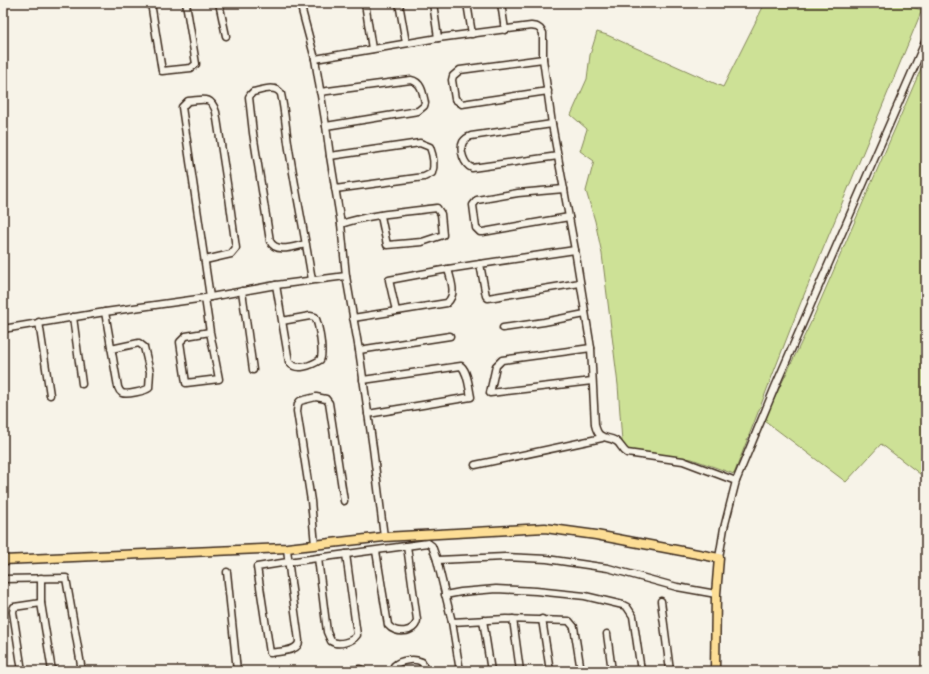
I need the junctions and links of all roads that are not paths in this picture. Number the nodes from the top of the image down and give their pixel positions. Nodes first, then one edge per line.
1 (152, 3) edge
2 (186, 3) edge
3 (219, 3) edge
4 (300, 3) edge
5 (365, 3) edge
6 (399, 3) edge
7 (433, 3) edge
8 (467, 3) edge
9 (501, 3) edge
10 (505, 30) junction
11 (472, 34) junction
12 (226, 36) dead end
13 (438, 38) junction
14 (926, 40) edge
15 (406, 43) junction
16 (372, 49) junction
17 (315, 59) junction
18 (543, 59) junction
19 (548, 91) junction
20 (320, 92) junction
21 (552, 124) junction
22 (326, 126) junction
23 (330, 156) junction
24 (558, 156) junction
25 (335, 189) junction
26 (564, 189) junction
27 (381, 216) junction
28 (569, 217) junction
29 (341, 224) junction
30 (306, 244) junction
31 (576, 250) junction
32 (206, 260) junction
33 (480, 264) junction
34 (448, 269) junction
35 (346, 276) junction
36 (312, 280) junction
37 (580, 283) junction
38 (276, 285) junction
39 (242, 291) junction
40 (208, 297) junction
41 (396, 311) junction
42 (105, 312) junction
43 (585, 314) junction
44 (73, 317) junction
45 (353, 318) junction
46 (282, 321) junction
47 (39, 322) junction
48 (3, 328) edge
49 (503, 328) dead end
50 (210, 332) junction
51 (450, 336) dead end
52 (591, 348) junction
53 (111, 349) junction
54 (359, 350) junction
55 (253, 370) dead end
56 (363, 380) junction
57 (592, 381) junction
58 (82, 384) dead end
59 (50, 395) dead end
60 (368, 414) junction
61 (602, 438) junction
62 (475, 465) dead end
63 (736, 481) junction
64 (344, 501) dead end
65 (384, 537) junction
66 (315, 545) junction
67 (407, 546) junction
68 (287, 548) junction
69 (376, 551) junction
70 (346, 554) junction
71 (318, 558) junction
72 (719, 558) junction
73 (3, 560) edge
74 (437, 560) junction
75 (288, 562) junction
76 (227, 572) dead end
77 (41, 578) junction
78 (3, 579) edge
79 (716, 594) junction
80 (445, 595) junction
81 (661, 601) dead end
82 (41, 603) junction
83 (513, 619) junction
84 (542, 619) junction
85 (483, 620) junction
86 (452, 622) junction
87 (607, 634) dead end
88 (22, 671) edge
89 (52, 671) edge
90 (82, 671) edge
91 (238, 671) edge
92 (348, 671) edge
93 (364, 671) edge
94 (395, 671) edge
95 (425, 671) edge
96 (460, 671) edge
97 (491, 671) edge
98 (520, 671) edge
99 (550, 671) edge
100 (581, 671) edge
101 (612, 671) edge
102 (641, 671) edge
103 (670, 671) edge
104 (715, 671) edge

1 - 2 street
3 - 12 street
4 - 17 street
5 - 16 street
6 - 15 street
7 - 13 street
8 - 11 street
9 - 10 street
10 - 11 street
10 - 18 street
11 - 13 street
13 - 15 street
14 - 63 street
15 - 16 street
16 - 17 street
17 - 20 street
18 - 19 street
18 - 19 street
19 - 21 street
20 - 22 street
20 - 22 street
21 - 24 street
21 - 24 street
22 - 23 street
23 - 25 street
23 - 25 street
24 - 26 street
25 - 29 street
26 - 28 street
26 - 28 street
27 - 27 street
27 - 29 street
28 - 31 street
29 - 35 street
30 - 30 street
30 - 36 street
31 - 33 street
31 - 37 street
32 - 32 street
32 - 40 street
33 - 34 street
33 - 37 street
34 - 41 street
34 - 41 street
35 - 36 street
35 - 45 street
36 - 38 street
37 - 43 street
38 - 39 street
38 - 46 street
39 - 40 street
39 - 55 street
40 - 42 street
40 - 50 street
41 - 45 street
42 - 44 street
42 - 53 street
43 - 49 street
43 - 52 street
44 - 47 street
44 - 58 street
45 - 54 street
46 - 46 street
47 - 48 street
47 - 59 street
50 - 50 street
51 - 54 street
52 - 57 street
52 - 57 street
53 - 53 street
54 - 56 street
56 - 60 street
56 - 60 street
57 - 61 street
60 - 65 street
61 - 62 street
61 - 63 street
63 - 72 street
64 - 66 street
65 - 66 main road
65 - 72 main road
66 - 68 main road
67 - 69 street
67 - 69 street
67 - 74 street
68 - 73 main road
68 - 75 street
69 - 70 street
70 - 71 street
70 - 71 street
71 - 75 street
72 - 79 main road
74 - 79 street
74 - 80 street
75 - 75 street
76 - 91 street
77 - 78 street
77 - 82 street
77 - 90 street
79 - 104 main road
80 - 86 street
80 - 102 street
81 - 103 street
82 - 88 street
82 - 89 street
83 - 84 street
83 - 85 street
83 - 98 street
84 - 99 street
84 - 100 street
85 - 86 street
85 - 97 street
86 - 96 street
87 - 101 street
92 - 93 street
94 - 95 street

